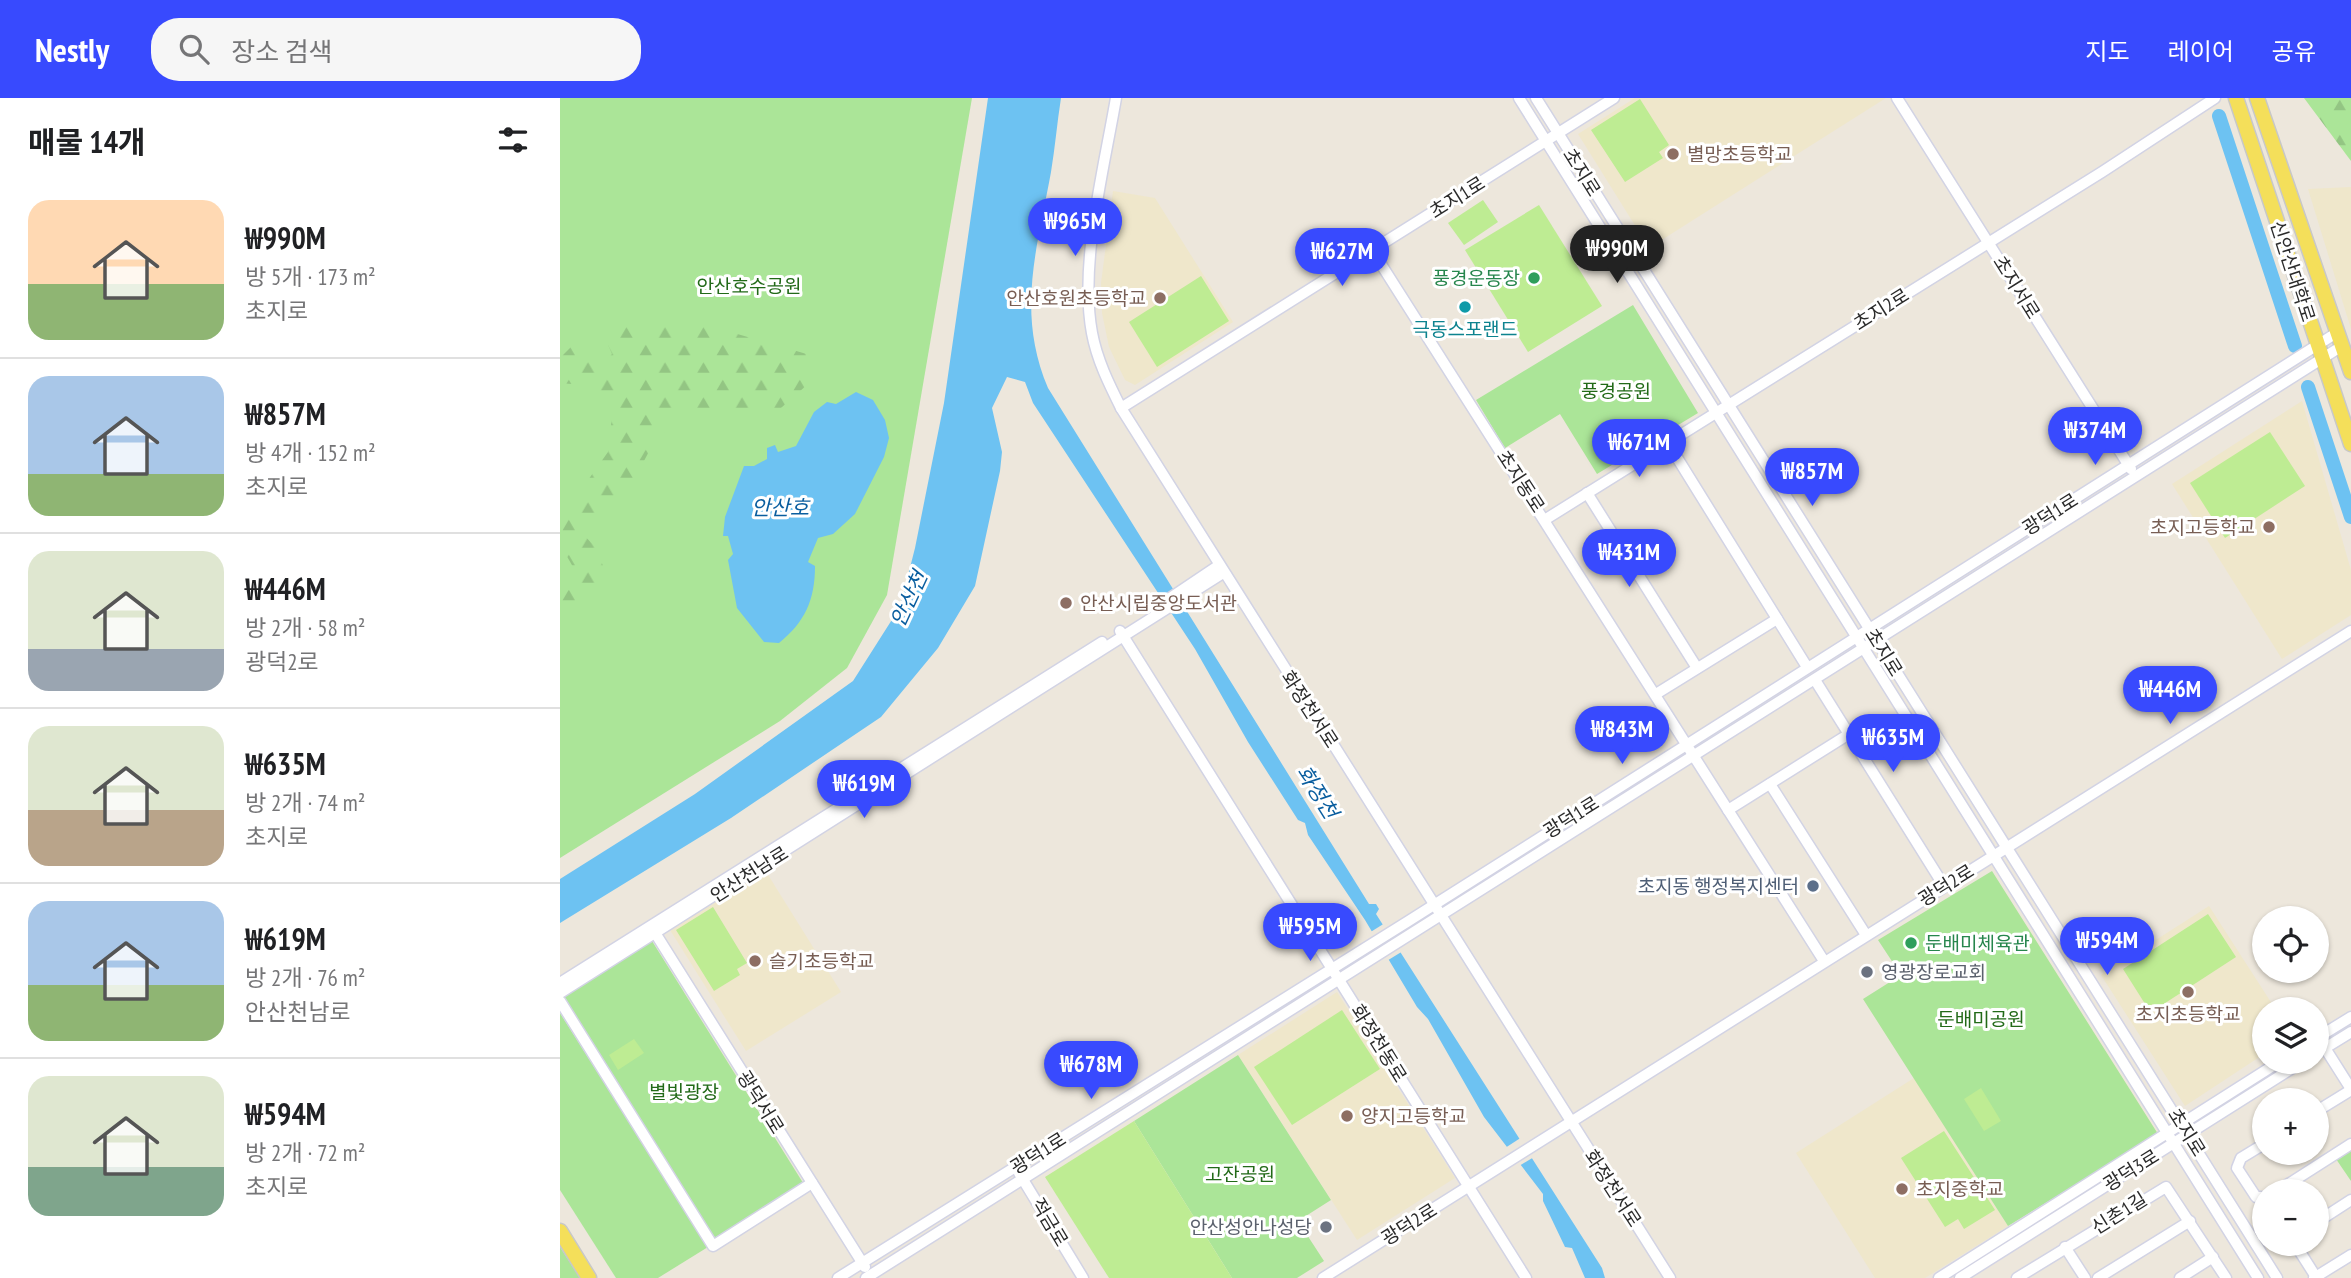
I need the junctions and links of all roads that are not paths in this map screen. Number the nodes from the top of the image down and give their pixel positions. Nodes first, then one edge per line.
1 (1115, 98) edge
2 (1519, 98) edge
3 (1536, 98) edge
4 (1614, 98) edge
5 (1897, 98) edge
6 (2215, 98) edge
7 (2236, 98) edge
8 (2257, 98) edge
9 (1558, 134) junction
10 (1546, 141) junction
11 (1988, 242) junction
12 (1372, 250) junction
13 (2338, 332) junction
14 (2318, 344) junction
15 (2342, 346) junction
16 (2323, 359) junction
17 (2351, 372) edge
18 (1728, 405) junction
19 (1121, 408) junction
20 (1716, 412) junction
21 (1668, 443) junction
22 (2351, 444) edge
23 (2128, 464) junction
24 (2136, 477) junction
25 (1587, 493) junction
26 (1546, 519) junction
27 (1221, 570) junction
28 (1777, 619) junction
29 (1869, 628) junction
30 (2351, 631) edge
31 (1122, 634) junction
32 (1856, 636) junction
33 (1877, 641) junction
34 (1864, 649) junction
35 (1807, 667) junction
36 (1697, 668) junction
37 (1815, 680) junction
38 (1656, 694) junction
39 (1849, 734) junction
40 (1687, 744) junction
41 (1695, 756) junction
42 (1770, 784) junction
43 (1728, 810) junction
44 (2006, 847) junction
45 (1993, 855) junction
46 (1944, 886) junction
47 (1433, 904) junction
48 (1441, 917) junction
49 (653, 929) junction
50 (1866, 935) junction
51 (1363, 957) junction
52 (1824, 961) junction
53 (1331, 968) junction
54 (1339, 980) junction
55 (560, 983) edge
56 (560, 993) edge
57 (560, 1001) edge
58 (2351, 1017) edge
59 (2329, 1031) edge
60 (2351, 1032) edge
61 (2329, 1046) edge
62 (2329, 1061) edge
63 (2260, 1074) edge
64 (2283, 1074) edge
65 (2351, 1090) edge
66 (2329, 1104) edge
67 (1570, 1121) junction
68 (2182, 1123) junction
69 (2168, 1132) junction
70 (2188, 1134) junction
71 (2175, 1143) junction
72 (2351, 1144) edge
73 (2252, 1151) edge
74 (1016, 1167) junction
75 (1023, 1178) junction
76 (2296, 1179) edge
77 (812, 1182) junction
78 (1469, 1186) junction
79 (2252, 1191) edge
80 (2351, 1200) edge
81 (2329, 1214) edge
82 (2190, 1221) junction
83 (560, 1231) edge
84 (2065, 1247) junction
85 (2351, 1255) edge
86 (2302, 1256) edge
87 (2213, 1257) junction
88 (863, 1263) junction
89 (1962, 1274) edge
90 (870, 1277) edge
91 (2315, 1277) edge
92 (589, 1278) edge
93 (838, 1278) edge
94 (1083, 1278) edge
95 (1323, 1278) edge
96 (1526, 1278) edge
97 (1670, 1278) edge
98 (1939, 1278) edge
99 (2017, 1278) edge
100 (2085, 1278) edge
101 (2098, 1278) edge
102 (2180, 1278) edge
103 (2226, 1278) edge
104 (2258, 1278) edge
105 (2277, 1278) edge

1 - 19 street, 화정천서로
2 - 10 street, 초지로
3 - 9 street, 초지로
4 - 9 street, 초지1로
5 - 11 street, 초지서로
6 - 11 street, 초지2로
7 - 14 main road, 신안산대학로
8 - 13 main road, 신안산대학로
9 - 10 street, 초지1로
9 - 18 street, 초지로
10 - 12 street, 초지1로
10 - 20 street, 초지로
11 - 18 street, 초지2로
11 - 23 street, 초지서로
12 - 19 street, 초지1로
12 - 26 street, 초지동로
13 - 14 street, 광덕1로
13 - 15 main road, 신안산대학로
14 - 16 main road, 신안산대학로
14 - 23 street, 광덕1로
15 - 16 street, 광덕1로
15 - 17 main road, 신안산대학로
16 - 22 main road, 신안산대학로
16 - 24 street, 광덕1로
18 - 20 street, 초지2로
18 - 29 street, 초지로
19 - 27 street, 화정천서로
20 - 21 street, 초지2로
20 - 32 street, 초지로
21 - 25 street, 초지2로
21 - 28 street
23 - 24 street, 초지서로
23 - 29 street, 광덕1로
24 - 33 street, 광덕1로
25 - 26 street, 초지2로
25 - 36 street
26 - 38 street, 초지동로
27 - 31 street, 안산천남로
27 - 47 street, 화정천서로
28 - 35 street
28 - 36 street
29 - 32 street, 광덕1로
29 - 33 street, 초지로
30 - 44 street, 광덕2로
31 - 49 street, 안산천남로
31 - 53 street, 화정천동로
32 - 34 street, 초지로
32 - 35 street, 광덕1로
33 - 34 street, 광덕1로
33 - 44 street, 초지로
34 - 37 street, 광덕1로
34 - 45 street, 초지로
35 - 40 street, 광덕1로
36 - 38 street
37 - 39 street
37 - 41 street, 광덕1로
38 - 40 street, 초지동로
39 - 42 street
39 - 46 street
40 - 41 street, 초지동로
40 - 47 street, 광덕1로
41 - 43 street, 초지동로
41 - 48 street, 광덕1로
42 - 43 street
42 - 50 street
43 - 52 street, 초지동로
44 - 45 street, 광덕2로
44 - 68 street, 초지로
45 - 46 street, 광덕2로
45 - 69 street, 초지로
46 - 50 street, 광덕2로
47 - 48 street, 화정천서로
47 - 51 street, 광덕1로
48 - 51 street, 광덕1로
48 - 67 street, 화정천서로
49 - 55 street, 안산천남로
49 - 56 street, 안산천남로
49 - 77 street, 광덕서로
50 - 52 street, 광덕2로
51 - 53 street, 광덕1로
51 - 54 street, 광덕1로
52 - 67 street, 광덕2로
53 - 54 street, 화정천동로
53 - 74 street, 광덕1로
54 - 75 street, 광덕1로
54 - 78 street, 화정천동로
57 - 77 street
58 - 59 street
60 - 61 street
62 - 65 street
63 - 68 street, 광덕3로
64 - 70 street, 광덕3로
65 - 66 street
67 - 78 street, 광덕2로
67 - 97 street, 화정천서로
68 - 69 street, 광덕3로
68 - 70 street, 초지로
69 - 71 street, 초지로
69 - 89 street, 광덕3로
70 - 71 street, 광덕3로
70 - 105 street, 초지로
71 - 89 street, 광덕3로
71 - 104 street, 초지로
72 - 76 street
73 - 79 street
74 - 75 street, 적금로
74 - 88 street, 광덕1로
75 - 90 street, 광덕1로
75 - 94 street, 적금로
77 - 88 street, 광덕서로
78 - 95 street, 광덕2로
78 - 96 street, 화정천동로
80 - 81 street
82 - 84 street, 신촌1길
82 - 87 street, 신촌1길
82 - 101 street
83 - 92 main road
84 - 99 street, 신촌1길
84 - 100 street
85 - 91 street
86 - 91 street
87 - 102 street
87 - 103 street, 신촌1길
88 - 90 street, 광덕서로
88 - 93 street, 광덕1로
89 - 98 street, 광덕3로

